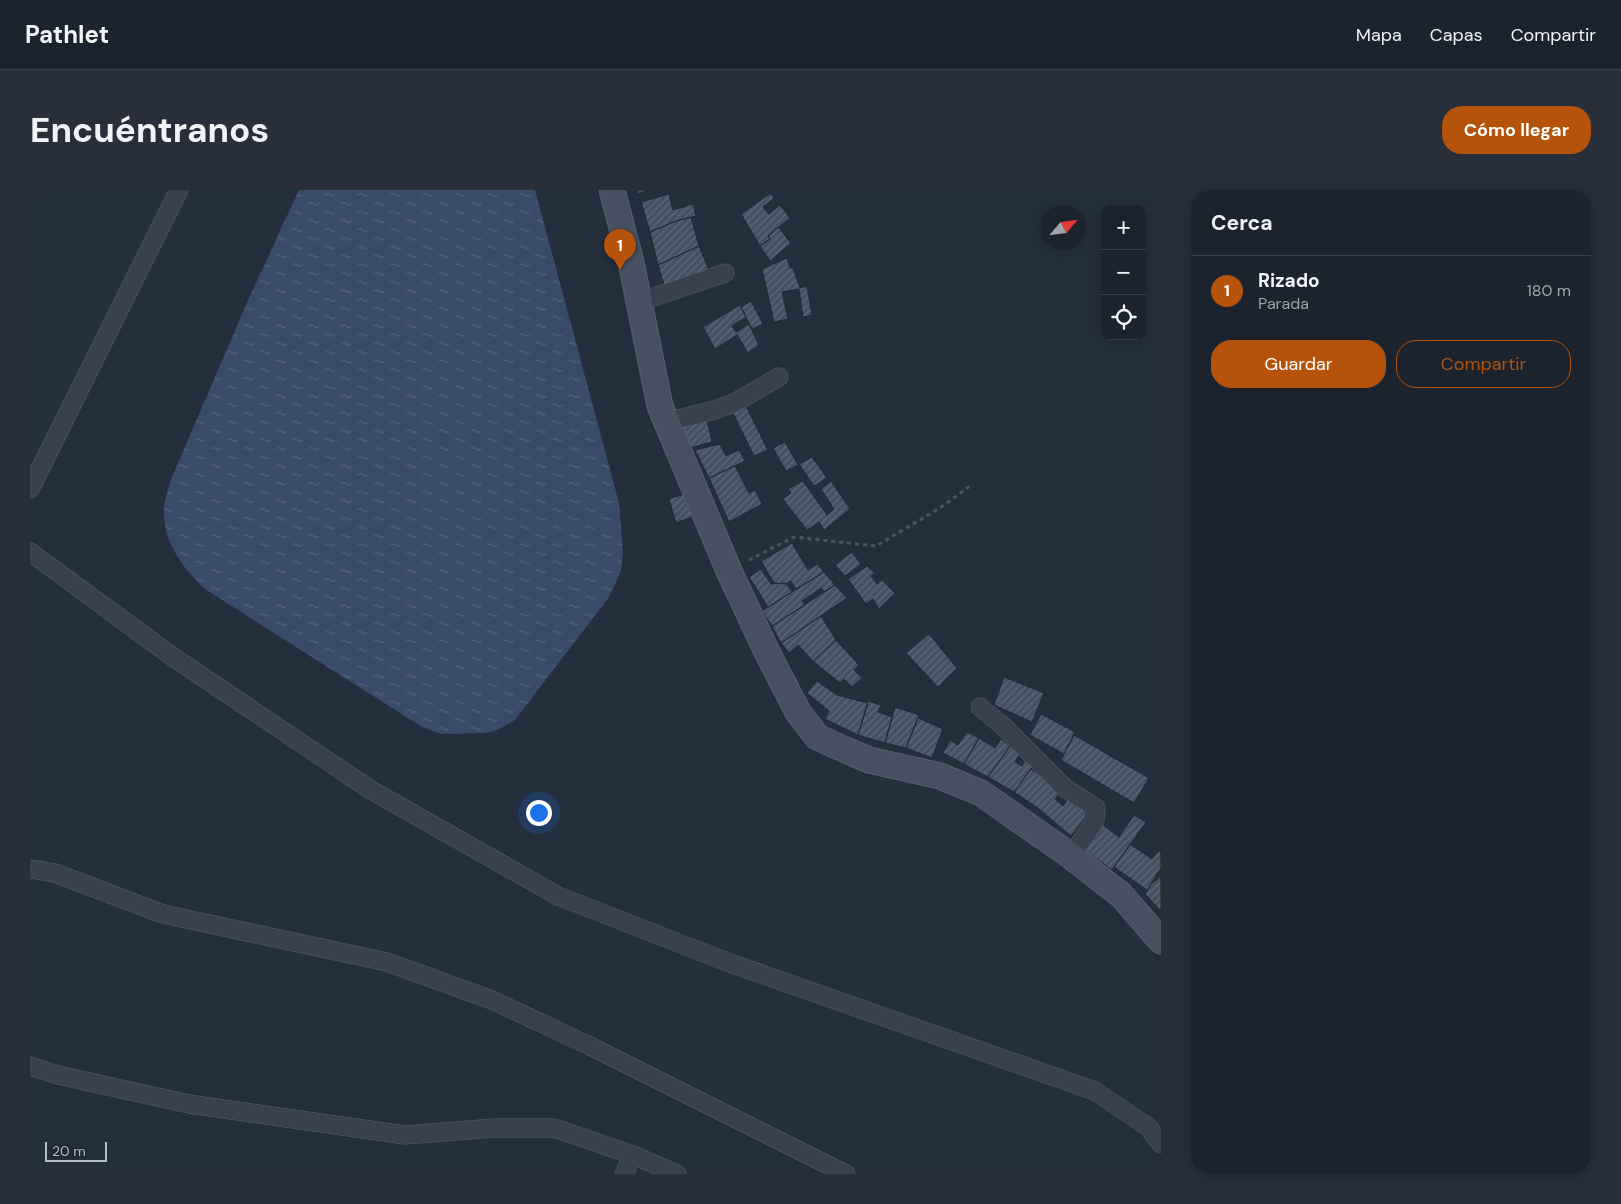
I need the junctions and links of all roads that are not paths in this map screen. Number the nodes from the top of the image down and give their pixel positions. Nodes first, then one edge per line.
1 (179, 190) edge
2 (612, 190) edge
3 (726, 273) dead end
4 (639, 302) junction
5 (779, 377) dead end
6 (666, 422) junction
7 (30, 489) edge
8 (30, 552) edge
9 (980, 706) dead end
10 (1071, 856) junction
11 (30, 869) edge
12 (1161, 941) edge
13 (30, 1066) edge
14 (1161, 1144) edge
15 (633, 1155) junction
16 (624, 1174) edge
17 (678, 1174) edge
18 (846, 1174) edge

1 - 7 street
2 - 4 main road
3 - 4 street
4 - 6 main road
5 - 6 street
6 - 10 main road
8 - 14 street
9 - 10 street
10 - 12 main road
11 - 18 street
13 - 15 street
15 - 16 street
15 - 17 street

